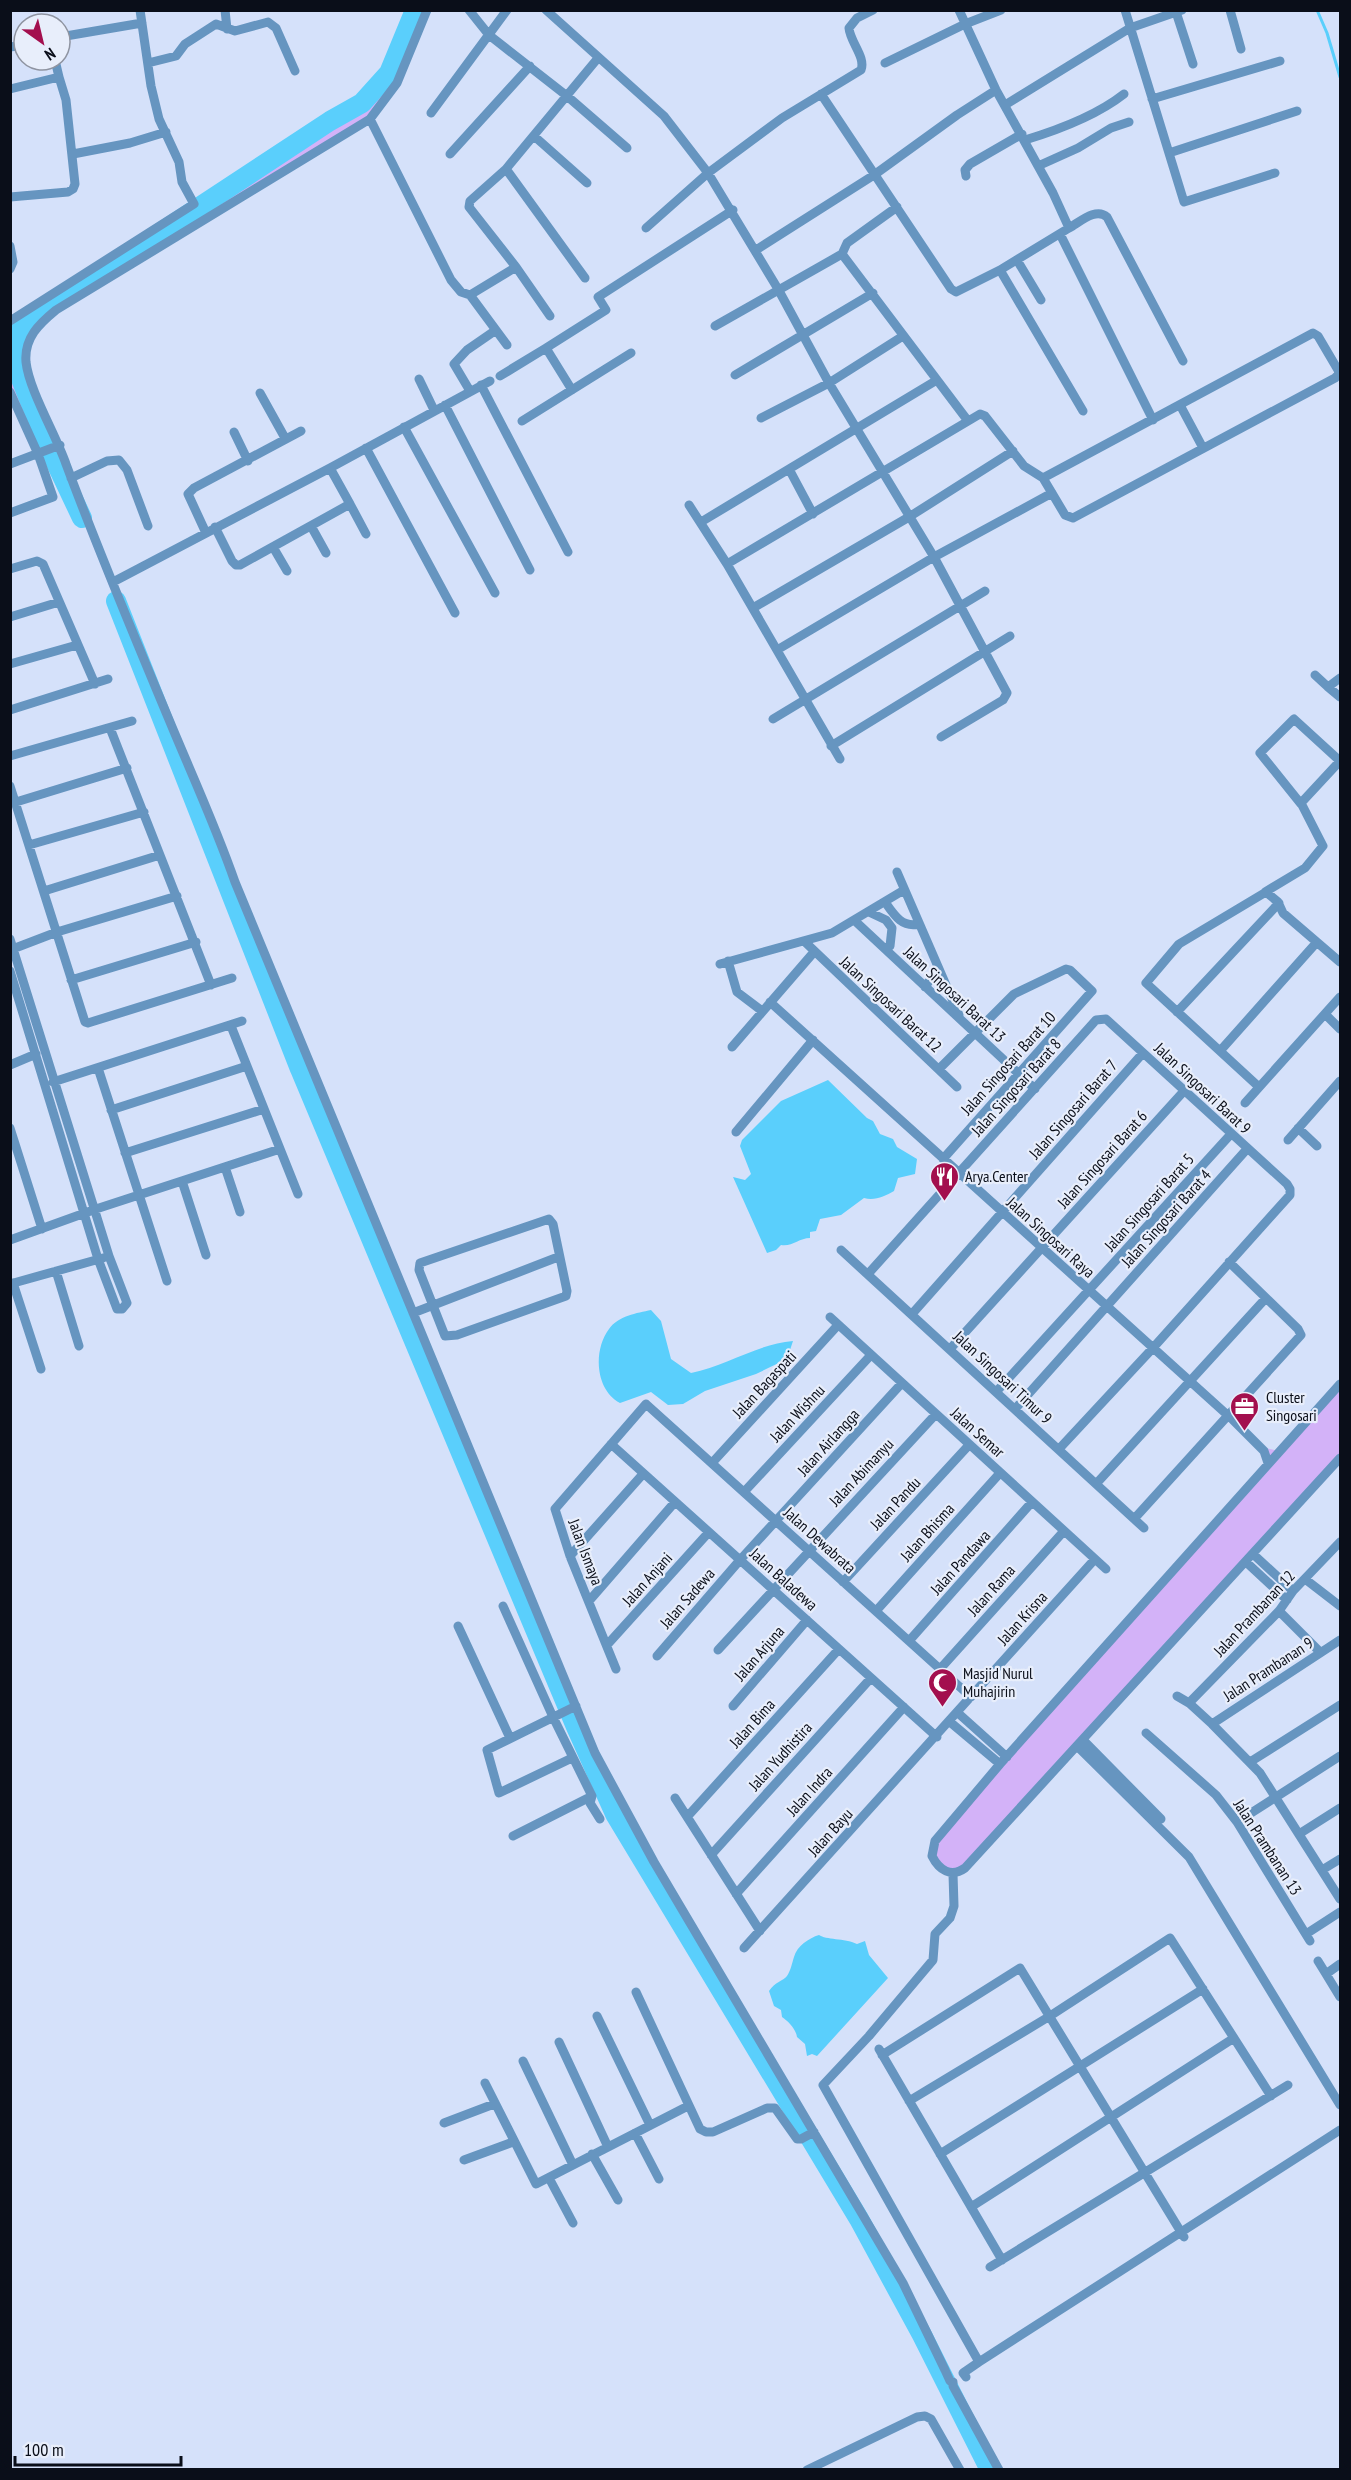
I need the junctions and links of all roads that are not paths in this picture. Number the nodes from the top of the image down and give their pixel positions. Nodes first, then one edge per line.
1 (140, 10) edge
2 (225, 10) edge
3 (428, 10) edge
4 (507, 10) edge
5 (546, 10) edge
6 (873, 10) edge
7 (960, 10) edge
8 (1001, 10) edge
9 (1125, 10) edge
10 (1230, 10) edge
11 (470, 11) edge
12 (1179, 11) edge
13 (142, 23) junction
14 (965, 24) junction
15 (1130, 27) junction
16 (227, 29) junction
17 (72, 35) edge
18 (489, 35) junction
19 (1241, 49) dead end
20 (598, 58) junction
21 (1280, 61) dead end
22 (148, 63) junction
23 (885, 63) dead end
24 (1193, 64) dead end
25 (530, 66) junction
26 (295, 71) dead end
27 (58, 72) edge
28 (59, 76) junction
29 (10, 89) edge
30 (996, 90) junction
31 (821, 94) junction
32 (1124, 94) dead end
33 (567, 96) junction
34 (1152, 99) junction
35 (1005, 105) junction
36 (1297, 111) dead end
37 (431, 113) dead end
38 (370, 119) junction
39 (1129, 122) dead end
40 (166, 132) junction
41 (534, 136) junction
42 (1023, 137) junction
43 (627, 148) dead end
44 (1168, 153) junction
45 (73, 154) junction
46 (450, 154) dead end
47 (1038, 166) junction
48 (506, 169) junction
49 (708, 172) junction
50 (1275, 173) dead end
51 (874, 175) junction
52 (966, 176) dead end
53 (587, 183) dead end
54 (10, 197) edge
55 (897, 207) junction
56 (733, 210) junction
57 (201, 213) junction
58 (646, 228) dead end
59 (1069, 228) junction
60 (1060, 234) junction
61 (10, 246) edge
62 (756, 250) junction
63 (842, 254) junction
64 (1017, 260) junction
65 (516, 267) junction
66 (10, 269) edge
67 (1000, 270) junction
68 (585, 278) dead end
69 (778, 289) junction
70 (873, 293) junction
71 (470, 295) junction
72 (1041, 300) dead end
73 (550, 316) dead end
74 (10, 321) edge
75 (716, 326) dead end
76 (496, 330) junction
77 (804, 334) junction
78 (903, 336) junction
79 (507, 345) dead end
80 (546, 348) junction
81 (631, 353) dead end
82 (1183, 361) dead end
83 (735, 375) dead end
84 (500, 376) dead end
85 (419, 379) dead end
86 (937, 380) junction
87 (829, 383) junction
88 (572, 390) junction
89 (10, 392) edge
90 (470, 392) junction
91 (260, 393) dead end
92 (445, 405) junction
93 (1180, 405) junction
94 (14, 410) edge
95 (434, 410) junction
96 (1083, 411) dead end
97 (761, 418) dead end
98 (1153, 420) junction
99 (522, 421) dead end
100 (968, 421) junction
101 (404, 427) junction
102 (856, 428) junction
103 (301, 431) dead end
104 (234, 432) dead end
105 (285, 438) junction
106 (57, 447) junction
107 (366, 448) junction
108 (1203, 448) junction
109 (1013, 451) junction
110 (38, 454) junction
111 (248, 460) junction
112 (10, 464) edge
113 (330, 468) junction
114 (789, 469) junction
115 (882, 472) junction
116 (72, 478) junction
117 (1043, 478) junction
118 (1052, 493) junction
119 (350, 504) junction
120 (689, 505) dead end
121 (10, 513) edge
122 (813, 513) junction
123 (909, 517) junction
124 (701, 522) junction
125 (148, 526) dead end
126 (311, 526) junction
127 (215, 527) junction
128 (206, 533) junction
129 (366, 534) dead end
130 (273, 547) junction
131 (568, 552) dead end
132 (326, 553) dead end
133 (934, 556) junction
134 (727, 564) junction
135 (10, 569) edge
136 (530, 570) dead end
137 (287, 571) dead end
138 (113, 582) junction
139 (985, 591) dead end
140 (495, 593) dead end
141 (59, 602) junction
142 (961, 606) junction
143 (753, 608) junction
144 (455, 613) dead end
145 (10, 617) edge
146 (1010, 636) dead end
147 (77, 645) junction
148 (777, 651) junction
149 (986, 651) junction
150 (10, 664) edge
151 (1315, 675) dead end
152 (1341, 678) edge
153 (108, 680) dead end
154 (95, 684) junction
155 (1328, 687) junction
156 (1341, 697) edge
157 (804, 701) junction
158 (10, 710) edge
159 (773, 719) dead end
160 (132, 721) dead end
161 (110, 728) junction
162 (941, 737) dead end
163 (831, 746) junction
164 (10, 756) edge
165 (840, 759) dead end
166 (127, 768) junction
167 (10, 786) edge
168 (16, 802) junction
169 (1301, 804) junction
170 (144, 812) junction
171 (29, 845) junction
172 (160, 855) junction
173 (897, 872) dead end
174 (904, 890) junction
175 (44, 891) junction
176 (1265, 892) junction
177 (177, 896) junction
178 (885, 902) junction
179 (1279, 903) junction
180 (869, 912) junction
181 (854, 920) junction
182 (919, 924) junction
183 (57, 932) junction
184 (10, 939) edge
185 (196, 942) junction
186 (804, 942) junction
187 (1317, 942) junction
188 (885, 949) junction
189 (12, 950) edge
190 (814, 952) junction
191 (1341, 962) edge
192 (10, 971) edge
193 (941, 975) junction
194 (232, 978) dead end
195 (71, 980) junction
196 (212, 985) junction
197 (925, 987) junction
198 (1341, 997) edge
199 (770, 1002) junction
200 (762, 1011) junction
201 (1177, 1012) junction
202 (1325, 1014) junction
203 (961, 1020) junction
204 (1096, 1020) joint
205 (242, 1021) dead end
206 (231, 1026) junction
207 (1341, 1029) edge
208 (975, 1033) junction
209 (813, 1040) junction
210 (732, 1047) dead end
211 (1220, 1051) junction
212 (1143, 1053) junction
213 (36, 1054) junction
214 (10, 1065) edge
215 (247, 1066) junction
216 (98, 1068) junction
217 (939, 1069) junction
218 (1018, 1075) junction
219 (56, 1080) junction
220 (1340, 1082) edge
221 (45, 1084) junction
222 (957, 1087) dead end
223 (1259, 1087) junction
224 (1035, 1089) junction
225 (1184, 1091) junction
226 (1245, 1103) dead end
227 (264, 1109) junction
228 (111, 1110) junction
229 (10, 1128) edge
230 (1298, 1128) junction
231 (736, 1132) dead end
232 (1231, 1134) junction
233 (1287, 1140) dead end
234 (1317, 1146) dead end
235 (280, 1149) junction
236 (1247, 1149) junction
237 (125, 1153) junction
238 (943, 1159) junction
239 (225, 1167) junction
240 (959, 1173) junction
241 (182, 1181) junction
242 (298, 1194) dead end
243 (139, 1195) junction
244 (96, 1209) junction
245 (240, 1212) dead end
246 (85, 1213) junction
247 (1002, 1213) junction
248 (42, 1228) junction
249 (10, 1240) edge
250 (1041, 1248) junction
251 (841, 1250) dead end
252 (206, 1255) dead end
253 (109, 1256) junction
254 (558, 1257) junction
255 (98, 1259) junction
256 (1229, 1262) junction
257 (56, 1271) junction
258 (868, 1274) junction
259 (167, 1281) dead end
260 (12, 1284) edge
261 (1088, 1291) junction
262 (1266, 1298) junction
263 (432, 1306) junction
264 (1107, 1306) junction
265 (413, 1313) junction
266 (912, 1314) junction
267 (830, 1317) dead end
268 (838, 1325) junction
269 (79, 1346) dead end
270 (950, 1349) junction
271 (1152, 1349) junction
272 (871, 1355) junction
273 (41, 1369) dead end
274 (1189, 1382) junction
275 (902, 1383) junction
276 (1341, 1384) edge
277 (996, 1391) junction
278 (649, 1405) joint
279 (1015, 1409) junction
280 (936, 1414) junction
281 (1230, 1418) junction
282 (610, 1444) junction
283 (969, 1444) junction
284 (1059, 1449) junction
285 (1265, 1449) junction
286 (1279, 1451) junction
287 (1341, 1458) edge
288 (712, 1463) junction
289 (1268, 1463) junction
290 (1000, 1473) junction
291 (643, 1474) junction
292 (1096, 1484) junction
293 (744, 1492) junction
294 (675, 1502) junction
295 (1032, 1502) junction
296 (1134, 1519) junction
297 (776, 1521) junction
298 (1144, 1528) dead end
299 (1064, 1531) junction
300 (709, 1532) junction
301 (1341, 1542) edge
302 (809, 1550) junction
303 (1253, 1554) junction
304 (570, 1556) junction
305 (1095, 1559) junction
306 (740, 1560) junction
307 (1246, 1562) junction
308 (1106, 1569) dead end
309 (1305, 1579) junction
310 (843, 1582) junction
311 (773, 1590) junction
312 (1293, 1591) junction
313 (1287, 1600) junction
314 (589, 1601) junction
315 (503, 1606) dead end
316 (1341, 1606) edge
317 (876, 1611) junction
318 (1279, 1611) junction
319 (807, 1620) junction
320 (458, 1626) dead end
321 (1341, 1640) edge
322 (909, 1641) junction
323 (607, 1645) junction
324 (839, 1649) junction
325 (718, 1650) dead end
326 (1320, 1652) junction
327 (657, 1656) dead end
328 (616, 1669) dead end
329 (940, 1669) junction
330 (871, 1678) junction
331 (1177, 1696) dead end
332 (971, 1697) junction
333 (1189, 1703) junction
334 (1341, 1705) edge
335 (733, 1706) dead end
336 (904, 1707) junction
337 (572, 1708) junction
338 (958, 1713) junction
339 (553, 1717) junction
340 (950, 1722) junction
341 (1212, 1724) junction
342 (1146, 1733) dead end
343 (937, 1737) junction
344 (510, 1738) junction
345 (1080, 1743) junction
346 (1341, 1756) edge
347 (572, 1758) junction
348 (1004, 1761) junction
349 (1250, 1762) junction
350 (592, 1796) junction
351 (1275, 1796) junction
352 (675, 1798) dead end
353 (1341, 1808) edge
354 (687, 1817) junction
355 (600, 1819) dead end
356 (1237, 1822) junction
357 (1299, 1834) junction
358 (513, 1836) dead end
359 (711, 1855) junction
360 (1341, 1859) edge
361 (1322, 1870) junction
362 (953, 1874) junction
363 (736, 1894) junction
364 (1341, 1899) edge
365 (1341, 1912) edge
366 (760, 1931) junction
367 (744, 1948) dead end
368 (1318, 1960) dead end
369 (1341, 1964) edge
370 (1326, 1974) junction
371 (1203, 1989) junction
372 (636, 1992) dead end
373 (1341, 1997) edge
374 (597, 2016) dead end
375 (1050, 2016) junction
376 (1234, 2038) junction
377 (559, 2042) dead end
378 (523, 2061) dead end
379 (1080, 2066) junction
380 (485, 2083) dead end
381 (1288, 2085) dead end
382 (1341, 2095) edge
383 (1271, 2096) junction
384 (909, 2100) junction
385 (494, 2104) junction
386 (1341, 2105) edge
387 (688, 2106) junction
388 (1111, 2117) junction
389 (444, 2123) dead end
390 (650, 2125) junction
391 (1341, 2130) edge
392 (814, 2132) junction
393 (635, 2133) junction
394 (1341, 2136) edge
395 (513, 2142) junction
396 (608, 2147) junction
397 (592, 2154) junction
398 (940, 2154) junction
399 (464, 2160) dead end
400 (573, 2165) junction
401 (1144, 2173) junction
402 (549, 2178) junction
403 (660, 2178) dead end
404 (618, 2200) dead end
405 (971, 2207) junction
406 (573, 2223) dead end
407 (1183, 2235) junction
408 (1002, 2260) junction
409 (990, 2266) dead end
410 (979, 2362) junction
411 (964, 2376) junction
412 (953, 2382) junction
413 (956, 2468) edge
414 (807, 2469) edge
415 (999, 2469) edge

1 - 13 street
2 - 16 street
3 - 38 street
4 - 18 street
5 - 20 street
6 - 31 street
7 - 14 street
8 - 14 street
9 - 15 street
10 - 19 street
11 - 18 street
12 - 15 street
12 - 24 street
13 - 17 street
13 - 22 street
14 - 23 street
14 - 30 street
15 - 34 street
15 - 35 street
16 - 22 street
16 - 26 street
18 - 25 street
18 - 37 street
20 - 33 street
20 - 49 street
21 - 34 street
22 - 40 street
25 - 33 street
25 - 46 street
27 - 28 street
28 - 29 street
28 - 45 street
30 - 35 street
30 - 51 street
31 - 49 street
31 - 51 street
32 - 42 street
33 - 41 street
33 - 43 street
34 - 44 street
35 - 42 street
36 - 44 street
38 - 57 street
38 - 71 street
39 - 47 street
40 - 45 street
40 - 57 street
41 - 48 street
41 - 53 street
42 - 47 street
42 - 52 street
44 - 50 street
45 - 54 street
47 - 59 street
48 - 65 street
48 - 68 street
49 - 56 street
49 - 58 street
51 - 55 street
51 - 62 street
55 - 63 street
55 - 67 street
56 - 62 street
56 - 80 street
57 - 74 street
57 - 106 street
59 - 60 street
59 - 82 street
60 - 64 street
60 - 98 street
61 - 66 street
62 - 69 street
63 - 69 street
63 - 70 street
64 - 67 street
64 - 72 street
65 - 71 street
65 - 73 street
67 - 96 street
69 - 75 street
69 - 77 street
70 - 77 street
70 - 78 street
71 - 76 street
76 - 79 street
76 - 90 street
77 - 83 street
77 - 87 street
78 - 86 street
78 - 87 street
80 - 84 street
80 - 88 street
81 - 88 street
85 - 95 street
86 - 100 street
86 - 102 street
87 - 97 street
87 - 102 street
88 - 99 street
89 - 94 street
90 - 92 street
90 - 131 street
91 - 105 street
92 - 95 street
92 - 136 street
93 - 98 street
93 - 108 street
93 - 108 street
94 - 110 street
95 - 101 street
98 - 117 street
100 - 109 street
100 - 115 street
101 - 107 street
101 - 140 street
102 - 114 street
102 - 115 street
103 - 105 street
104 - 111 street
105 - 111 street
106 - 110 street
106 - 116 street
107 - 113 street
107 - 144 street
108 - 118 street
109 - 117 street
109 - 123 street
110 - 112 street
110 - 121 street
111 - 128 street
113 - 119 street
113 - 127 street
114 - 122 street
114 - 124 street
115 - 122 street
115 - 123 street
116 - 125 street
116 - 138 street
117 - 118 street
118 - 133 street
119 - 126 street
119 - 129 street
120 - 124 street
122 - 134 street
123 - 133 street
123 - 143 street
124 - 134 street
126 - 130 street
126 - 132 street
127 - 128 street
127 - 130 street
128 - 138 street
130 - 137 street
133 - 142 street
133 - 148 street
134 - 143 street
135 - 141 street
138 - 265 street
139 - 142 street
141 - 145 street
141 - 147 street
142 - 149 street
142 - 157 street
143 - 148 street
146 - 149 street
147 - 150 street
147 - 154 street
148 - 157 street
149 - 162 street
149 - 163 street
151 - 155 street
152 - 155 street
153 - 154 street
154 - 158 street
155 - 156 street
157 - 159 street
157 - 163 street
160 - 161 street
161 - 164 street
161 - 166 street
163 - 165 street
166 - 168 street
166 - 170 street
167 - 168 street
168 - 171 street
169 - 169 street
169 - 176 street
170 - 171 street
170 - 172 street
171 - 175 street
172 - 175 street
172 - 177 street
173 - 174 street
174 - 178 street
174 - 182 street
175 - 183 street
176 - 179 street
176 - 201 street
177 - 183 street
177 - 185 street
178 - 180 street
178 - 182 street
179 - 187 street
179 - 201 street
180 - 181 street
180 - 188 street
181 - 186 street
181 - 188 street, Jalan Singosari Barat 13
182 - 193 street
183 - 189 street
183 - 195 street
184 - 189 street
185 - 195 street
185 - 196 street
186 - 190 street, Jalan Singosari Barat 12
186 - 200 street
187 - 191 street
187 - 211 street
188 - 197 street, Jalan Singosari Barat 13
189 - 219 street
190 - 199 street
190 - 217 street, Jalan Singosari Barat 12
192 - 213 street
193 - 197 street
193 - 203 street
194 - 196 street
195 - 196 street
197 - 203 street, Jalan Singosari Barat 13
198 - 202 street
199 - 200 street
199 - 209 street, Jalan Singosari Raya
200 - 210 street
201 - 211 street
202 - 207 street
202 - 223 street
203 - 208 street, Jalan Singosari Barat 13
204 - 212 street, Jalan Singosari Barat 9
204 - 224 street, Jalan Singosari Barat 8
205 - 206 street
206 - 215 street
206 - 216 street
208 - 217 street
208 - 218 street, Jalan Singosari Barat 13
208 - 218 street, Jalan Singosari Barat 10
209 - 231 street
209 - 238 street, Jalan Singosari Raya
211 - 223 street
212 - 225 street, Jalan Singosari Barat 9
212 - 247 street, Jalan Singosari Barat 7
213 - 214 street
213 - 221 street
215 - 227 street
215 - 228 street
216 - 219 street
216 - 228 street
217 - 222 street, Jalan Singosari Barat 12
218 - 224 street, Jalan Singosari Barat 13
218 - 238 street, Jalan Singosari Barat 10
219 - 221 street
219 - 244 street
220 - 230 street
221 - 246 street
223 - 226 street
224 - 240 street, Jalan Singosari Barat 8
225 - 232 street, Jalan Singosari Barat 9
225 - 250 street, Jalan Singosari Barat 6
227 - 235 street
227 - 237 street
228 - 237 street
229 - 248 street
230 - 233 street
230 - 234 street
232 - 236 street, Jalan Singosari Barat 9
232 - 261 street, Jalan Singosari Barat 5
235 - 239 street
235 - 242 street
236 - 256 street, Jalan Singosari Barat 9
236 - 264 street, Jalan Singosari Barat 4
237 - 243 street
238 - 240 street, Jalan Singosari Raya
239 - 241 street
239 - 245 street
240 - 247 street, Jalan Singosari Raya
240 - 258 street, Jalan Singosari Barat 8
241 - 243 street
241 - 252 street
243 - 244 street
243 - 259 street
244 - 246 street
244 - 253 street
246 - 248 street
246 - 255 street
247 - 250 street, Jalan Singosari Raya
247 - 266 street, Jalan Singosari Barat 7
248 - 249 street
250 - 261 street, Jalan Singosari Raya
250 - 270 street, Jalan Singosari Barat 6
251 - 258 street, Jalan Singosari Timur 9
253 - 255 street
253 - 255 street
254 - 263 street
254 - 263 street
254 - 263 street
255 - 257 street
256 - 262 street
256 - 271 street
257 - 260 street
257 - 269 street
258 - 266 street, Jalan Singosari Timur 9
260 - 273 street
261 - 264 street, Jalan Singosari Raya
261 - 277 street, Jalan Singosari Barat 5
262 - 274 street
262 - 281 street
263 - 265 street
264 - 271 street, Jalan Singosari Raya
264 - 279 street, Jalan Singosari Barat 4
265 - 337 street
266 - 270 street, Jalan Singosari Timur 9
267 - 268 street, Jalan Semar
268 - 272 street, Jalan Semar
268 - 288 street, Jalan Bagaspati
270 - 277 street, Jalan Singosari Timur 9
271 - 274 street, Jalan Singosari Raya
271 - 284 street
272 - 275 street, Jalan Semar
272 - 293 street, Jalan Wishnu
274 - 281 street, Jalan Singosari Raya
274 - 292 street
275 - 280 street, Jalan Semar
275 - 297 street, Jalan Airlangga
276 - 286 street
277 - 279 street, Jalan Singosari Timur 9
278 - 282 street, Jalan Ismaya
278 - 288 street, Jalan Dewabrata
279 - 284 street, Jalan Singosari Timur 9
280 - 283 street, Jalan Semar
280 - 302 street, Jalan Abimanyu
281 - 285 street
281 - 296 street
282 - 291 street, Jalan Baladewa
282 - 304 street, Jalan Ismaya
283 - 290 street, Jalan Semar
283 - 310 street, Jalan Pandu
284 - 292 street, Jalan Singosari Timur 9
285 - 286 street
285 - 289 street
286 - 289 street
287 - 303 street
288 - 293 street, Jalan Dewabrata
289 - 348 street
290 - 295 street, Jalan Semar
290 - 317 street, Jalan Bhisma
291 - 294 street, Jalan Baladewa
291 - 304 street
292 - 296 street, Jalan Singosari Timur 9
293 - 297 street, Jalan Dewabrata
294 - 300 street, Jalan Baladewa
294 - 314 street
295 - 299 street, Jalan Semar
295 - 322 street, Jalan Pandawa
296 - 298 street, Jalan Singosari Timur 9
297 - 302 street, Jalan Dewabrata
297 - 306 street, Jalan Airlangga
299 - 305 street, Jalan Semar
299 - 329 street, Jalan Rama
300 - 306 street, Jalan Baladewa
300 - 323 street, Jalan Anjani
301 - 309 street, Jalan Prambanan 12
302 - 310 street, Jalan Dewabrata
302 - 311 street, Jalan Abimanyu
303 - 307 street
303 - 312 street
304 - 314 street, Jalan Ismaya
305 - 308 street, Jalan Semar
305 - 332 street, Jalan Krisna
306 - 311 street, Jalan Baladewa
306 - 327 street, Jalan Sadewa
307 - 313 street
307 - 345 street
309 - 312 street, Jalan Prambanan 12
309 - 316 street
310 - 317 street, Jalan Dewabrata
311 - 319 street, Jalan Baladewa
311 - 325 street, Jalan Abimanyu
312 - 313 street, Jalan Prambanan 12
313 - 318 street, Jalan Prambanan 12
314 - 323 street, Jalan Ismaya
315 - 339 street
317 - 322 street, Jalan Dewabrata
318 - 326 street
318 - 333 street, Jalan Prambanan 12
319 - 324 street, Jalan Baladewa
319 - 335 street, Jalan Arjuna
320 - 344 street
321 - 326 street, Jalan Prambanan 9
322 - 329 street, Jalan Dewabrata
323 - 328 street, Jalan Ismaya
324 - 330 street, Jalan Baladewa
324 - 354 street, Jalan Bima
326 - 341 street, Jalan Prambanan 9
329 - 332 street, Jalan Dewabrata
330 - 336 street, Jalan Baladewa
330 - 359 street, Jalan Yudhistira
331 - 333 street
332 - 338 street, Jalan Krisna
333 - 341 street
334 - 349 street
336 - 343 street, Jalan Baladewa
336 - 363 street, Jalan Indra
337 - 339 street
337 - 392 street
338 - 340 street, Jalan Bayu
338 - 348 street
339 - 344 street
339 - 347 street
340 - 343 street, Jalan Bayu
340 - 348 street
341 - 349 street
342 - 356 street, Jalan Prambanan 13
343 - 366 street, Jalan Bayu
344 - 347 street
345 - 362 street
345 - 382 street
345 - 386 street
346 - 351 street
347 - 350 street
348 - 362 street
349 - 351 street
350 - 355 street
350 - 358 street
351 - 356 street
351 - 357 street
352 - 354 street
353 - 357 street
354 - 359 street
356 - 365 street, Jalan Prambanan 13
357 - 361 street
359 - 363 street
360 - 361 street
361 - 364 street
362 - 410 street
363 - 366 street
366 - 367 street, Jalan Bayu
368 - 370 street
369 - 370 street
370 - 373 street
371 - 375 street
371 - 376 street
371 - 379 street
372 - 387 street
374 - 390 street
375 - 379 street
375 - 384 street
375 - 384 street
376 - 383 street
376 - 388 street
377 - 396 street
378 - 400 street
379 - 388 street
379 - 398 street
380 - 385 street
381 - 383 street
383 - 401 street
384 - 398 street
385 - 389 street
385 - 395 street
387 - 390 street
387 - 392 street
388 - 401 street
388 - 405 street
390 - 393 street
391 - 407 street
392 - 412 street
393 - 396 street
393 - 403 street
394 - 407 street
395 - 399 street
395 - 402 street
396 - 397 street
397 - 400 street
397 - 404 street
398 - 405 street
400 - 402 street
401 - 407 street
401 - 408 street
402 - 406 street
405 - 408 street
407 - 410 street
407 - 411 street
408 - 409 street
410 - 411 street
411 - 412 street
412 - 415 street
413 - 414 street

